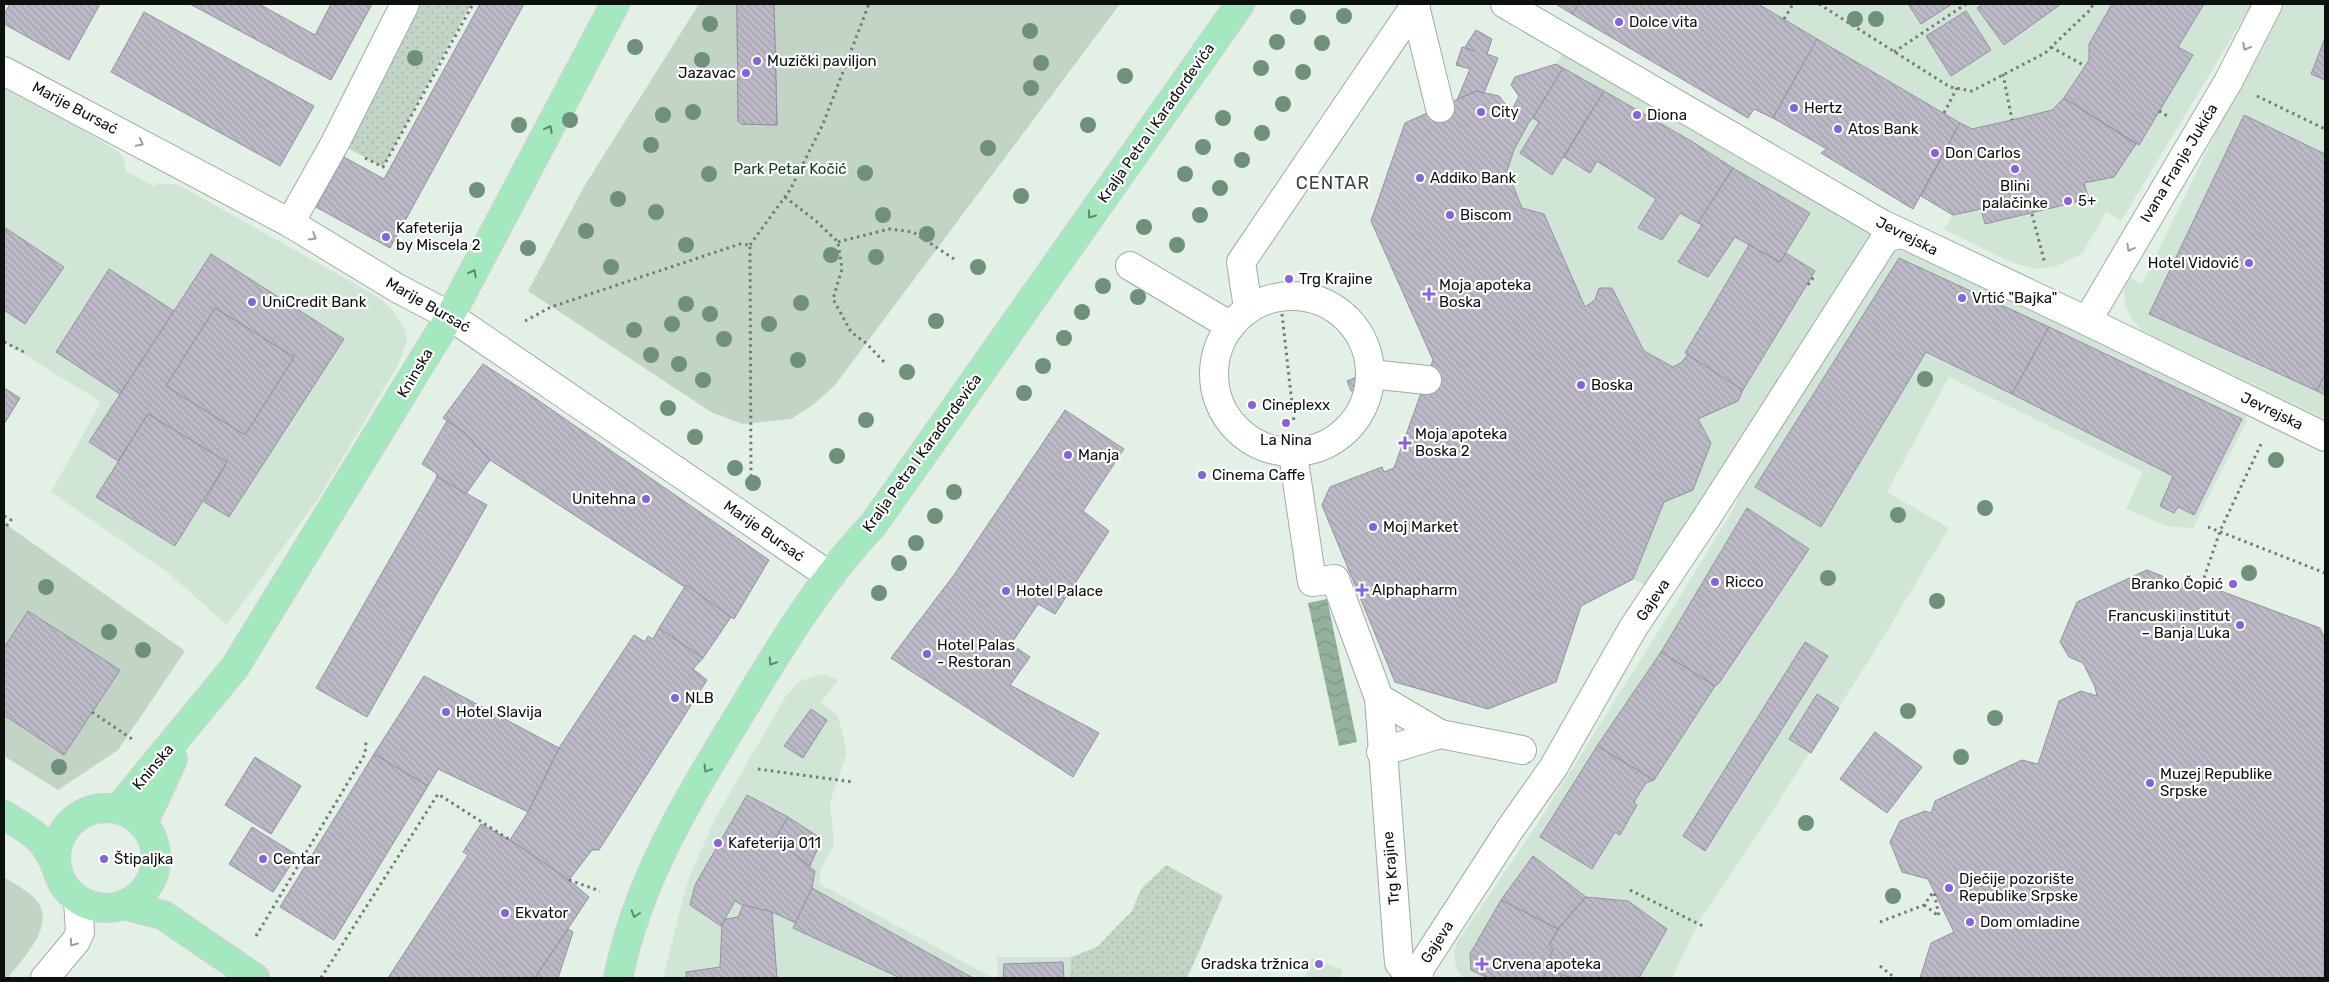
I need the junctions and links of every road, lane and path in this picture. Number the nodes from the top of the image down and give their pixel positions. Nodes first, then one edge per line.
1 (405, 4) edge
2 (473, 4) edge
3 (615, 4) edge
4 (869, 4) edge
5 (1240, 4) edge
6 (1414, 4) edge
7 (1505, 4) edge
8 (1794, 4) edge
9 (1819, 4) edge
10 (1966, 4) edge
11 (2093, 4) edge
12 (2268, 4) edge
13 (1784, 19) dead end
14 (2051, 47) junction
15 (1894, 52) junction
16 (2085, 66) dead end
17 (4, 71) edge
18 (2003, 74) junction
19 (2228, 82) junction
20 (1957, 88) junction
21 (1440, 108) dead end
22 (2159, 110) dead end
23 (1944, 113) dead end
24 (2173, 119) dead end
25 (2012, 120) dead end
26 (2325, 128) edge
27 (335, 143) junction
28 (785, 197) junction
29 (2032, 214) dead end
30 (290, 223) junction
31 (1901, 234) junction
32 (838, 242) junction
33 (750, 245) junction
34 (954, 259) dead end
35 (1130, 266) dead end
36 (2046, 268) dead end
37 (1815, 275) dead end
38 (1808, 284) dead end
39 (450, 316) junction
40 (1238, 317) junction
41 (1282, 317) dead end
42 (525, 321) dead end
43 (2086, 321) junction
44 (4, 342) edge
45 (24, 352) dead end
46 (886, 364) dead end
47 (1370, 374) junction
48 (1427, 380) dead end
49 (1292, 402) dead end
50 (2325, 437) edge
51 (2264, 438) dead end
52 (1293, 454) junction
53 (751, 477) dead end
54 (4, 516) edge
55 (2208, 527) dead end
56 (4, 529) edge
57 (2220, 531) junction
58 (2325, 574) edge
59 (830, 576) junction
60 (2202, 584) dead end
61 (1379, 698) junction
62 (92, 712) dead end
63 (188, 726) junction
64 (1440, 734) junction
65 (132, 739) dead end
66 (366, 742) dead end
67 (1522, 750) dead end
68 (1381, 752) junction
69 (758, 769) dead end
70 (853, 782) dead end
71 (118, 809) junction
72 (4, 814) edge
73 (143, 824) junction
74 (67, 826) junction
75 (37, 835) junction
76 (510, 840) dead end
77 (57, 869) junction
78 (151, 880) junction
79 (568, 880) dead end
80 (1630, 890) dead end
81 (600, 891) dead end
82 (78, 900) junction
83 (123, 905) junction
84 (1924, 905) junction
85 (163, 915) junction
86 (1880, 922) dead end
87 (1705, 927) dead end
88 (256, 936) dead end
89 (1880, 966) dead end
90 (1417, 977) edge
91 (45, 978) edge
92 (255, 978) edge
93 (320, 978) edge
94 (618, 978) edge
95 (1895, 978) edge

1 - 27 street
2 - 27 path
39 -> 3 main road, Kninska
4 - 28 path
5 -> 59 main road, Kralja Petra I Karađorđevića
6 - 21 street
6 - 40 street
7 - 31 street, Jevrejska
8 - 13 path
9 - 15 path
10 - 15 path
11 - 14 path
12 -> 19 street, Ivana Franje Jukića
14 - 16 path
14 - 18 path
15 - 20 path
17 -> 30 street, Marije Bursać
18 - 20 path
18 - 25 path
19 - 26 path
19 -> 43 street, Ivana Franje Jukića
20 - 23 path
22 - 24 path
27 - 30 street
28 - 32 path
28 - 33 path
29 - 36 path
30 -> 39 street, Marije Bursać
31 - 43 street, Jevrejska
31 - 90 street, Gajeva
32 - 34 path
32 - 46 path
33 - 42 path
33 - 53 path
35 - 40 street
37 - 38 path
39 - 59 street, Marije Bursać
39 - 63 main road, Kninska
40 - 47 street
40 - 52 street
41 - 49 path
43 - 50 street, Jevrejska
44 - 45 path
47 - 48 street
47 - 52 street
51 - 57 path
52 - 61 street, Trg Krajine
54 - 56 path
55 - 57 path
57 - 58 path
57 - 60 path
59 -> 94 main road, Kralja Petra I Karađorđevića
61 - 64 street
61 - 68 street, Trg Krajine
62 - 65 path
63 - 71 main road, Kninska
63 - 73 main road, Kninska
64 - 67 street
64 - 68 street
66 - 88 path
68 - 90 street, Trg Krajine
69 - 70 path
71 - 73 main road
71 - 74 main road
72 - 75 main road
73 - 78 main road
74 - 75 main road
74 - 77 main road
75 - 77 main road
76 - 93 path
77 - 82 main road
78 - 83 main road
78 - 85 main road
79 - 81 path
80 - 87 path
82 - 83 main road
82 -> 91 street
83 - 85 main road
84 - 84 path
84 - 86 path
85 - 92 main road
89 - 95 path

